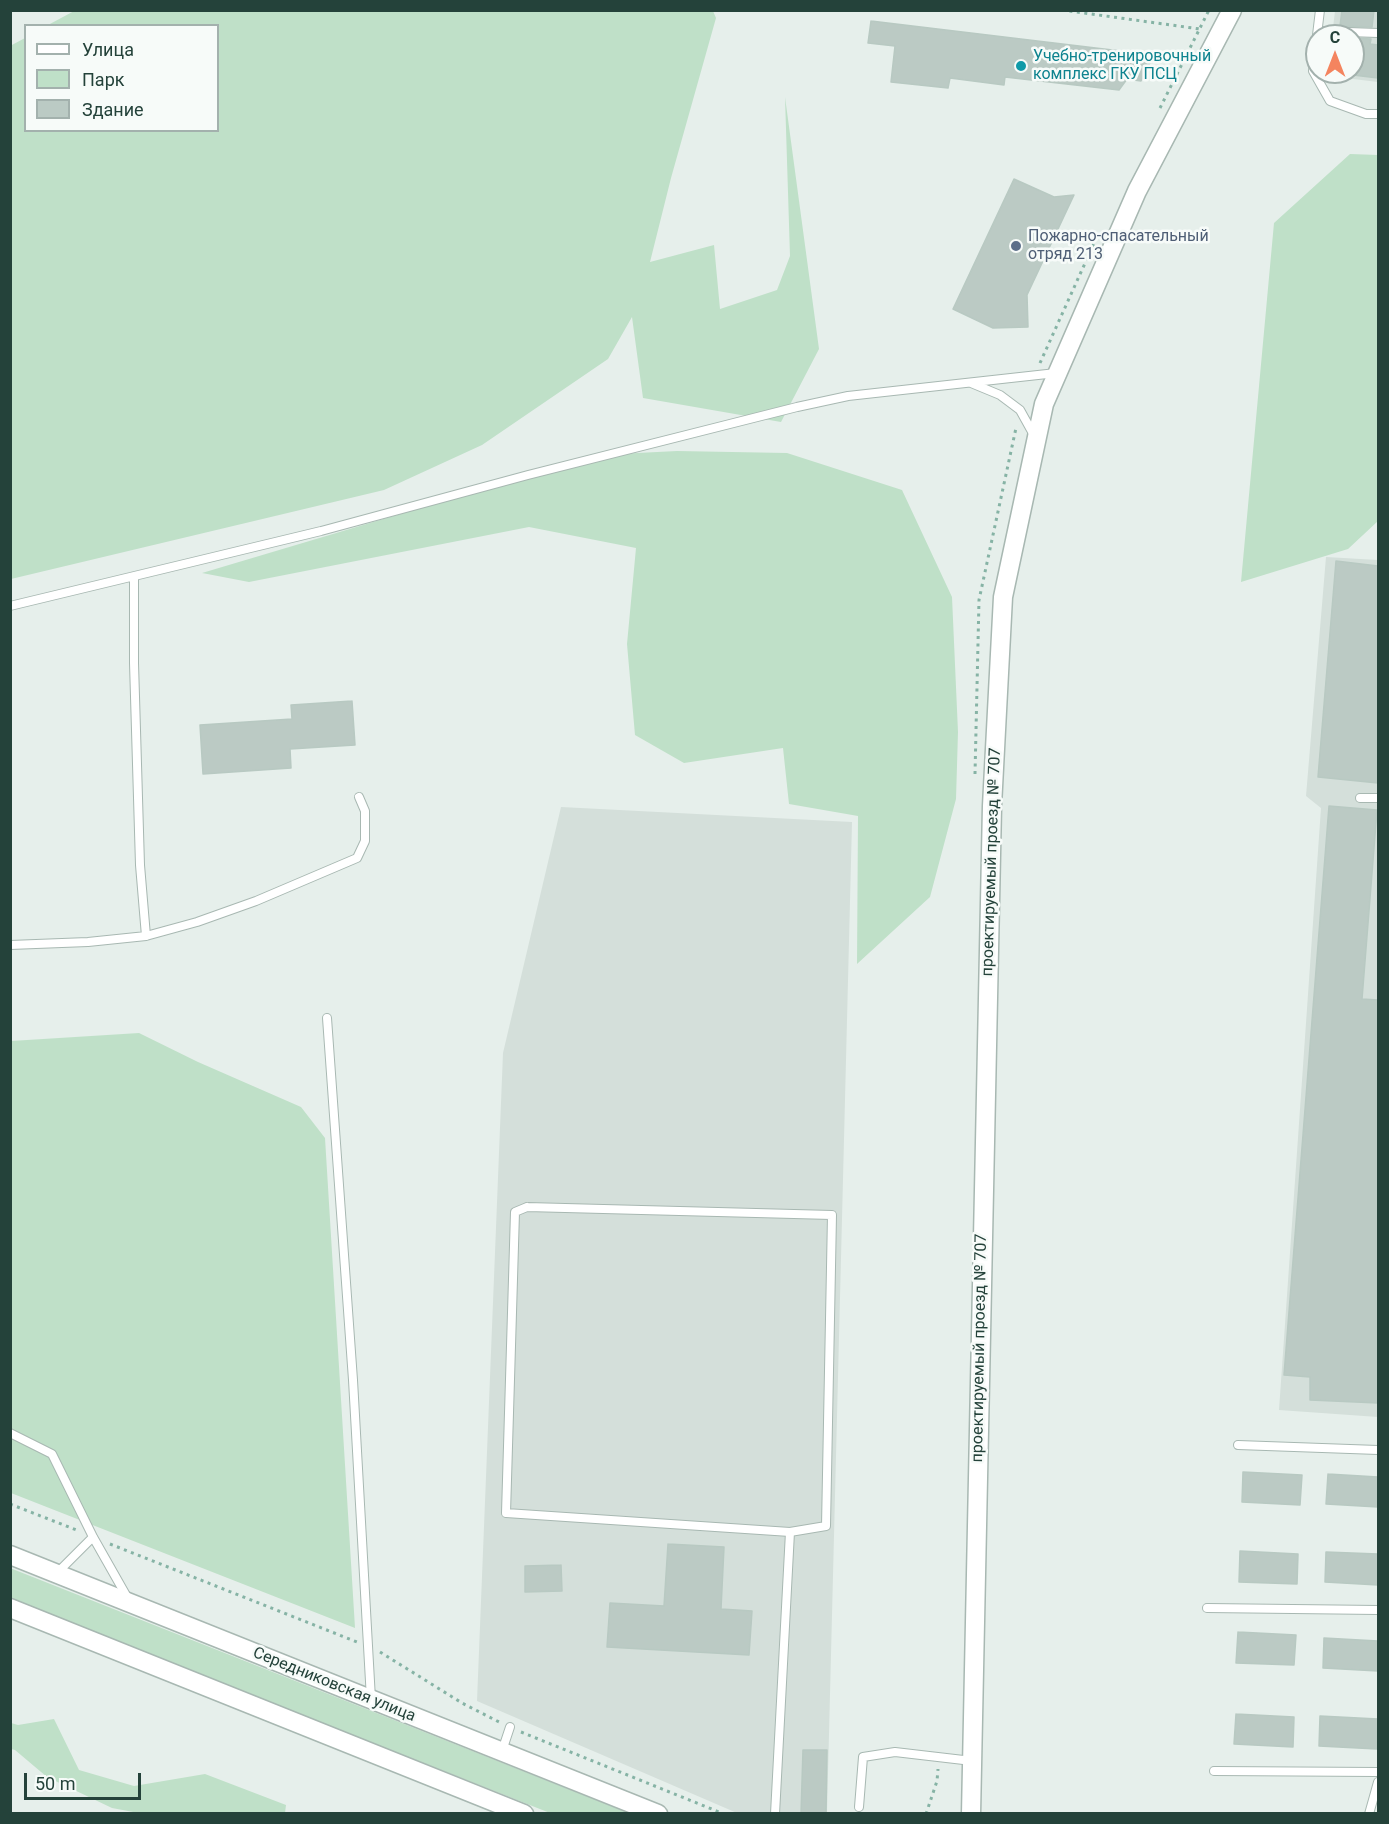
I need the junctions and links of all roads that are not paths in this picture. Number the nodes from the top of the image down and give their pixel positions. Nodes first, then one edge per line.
1 (1232, 10) edge
2 (1320, 84) edge
3 (1378, 114) edge
4 (1058, 373) junction
5 (970, 382) junction
6 (1036, 440) junction
7 (134, 577) junction
8 (10, 606) edge
9 (359, 797) dead end
10 (1360, 798) dead end
11 (1378, 798) edge
12 (146, 936) junction
13 (10, 945) edge
14 (327, 1018) dead end
15 (10, 1433) edge
16 (1238, 1445) dead end
17 (1378, 1449) edge
18 (790, 1532) junction
19 (93, 1537) junction
20 (10, 1555) edge
21 (57, 1574) junction
22 (131, 1604) junction
23 (10, 1608) edge
24 (1207, 1608) dead end
25 (1378, 1610) edge
26 (371, 1701) junction
27 (510, 1727) road end
28 (501, 1752) junction
29 (973, 1761) junction
30 (1214, 1771) dead end
31 (1378, 1773) edge
32 (1378, 1782) edge
33 (860, 1808) dead end
34 (524, 1814) edge
35 (658, 1814) edge
36 (776, 1814) edge
37 (972, 1814) edge
38 (1369, 1814) edge

1 - 4 street, проектируемый проезд № 707
2 - 3 lane
4 - 5 lane
4 - 6 street, проектируемый проезд № 707
5 - 6 lane
5 - 7 lane
6 - 29 street, проектируемый проезд № 707
7 - 8 lane
7 - 12 lane
9 - 12 lane
10 - 11 lane
12 - 13 lane
14 - 26 lane
15 - 19 lane
16 - 17 lane
18 - 18 lane
18 - 36 lane
19 - 21 lane
19 - 22 lane
20 - 21 street, Середниковская улица
21 - 22 street, Середниковская улица
22 - 26 street, Середниковская улица
23 - 34 street
24 - 25 lane
26 - 28 street, Середниковская улица
27 - 28 lane
28 - 35 street, Середниковская улица
29 - 33 lane
29 - 37 street
30 - 31 lane
32 - 38 lane

